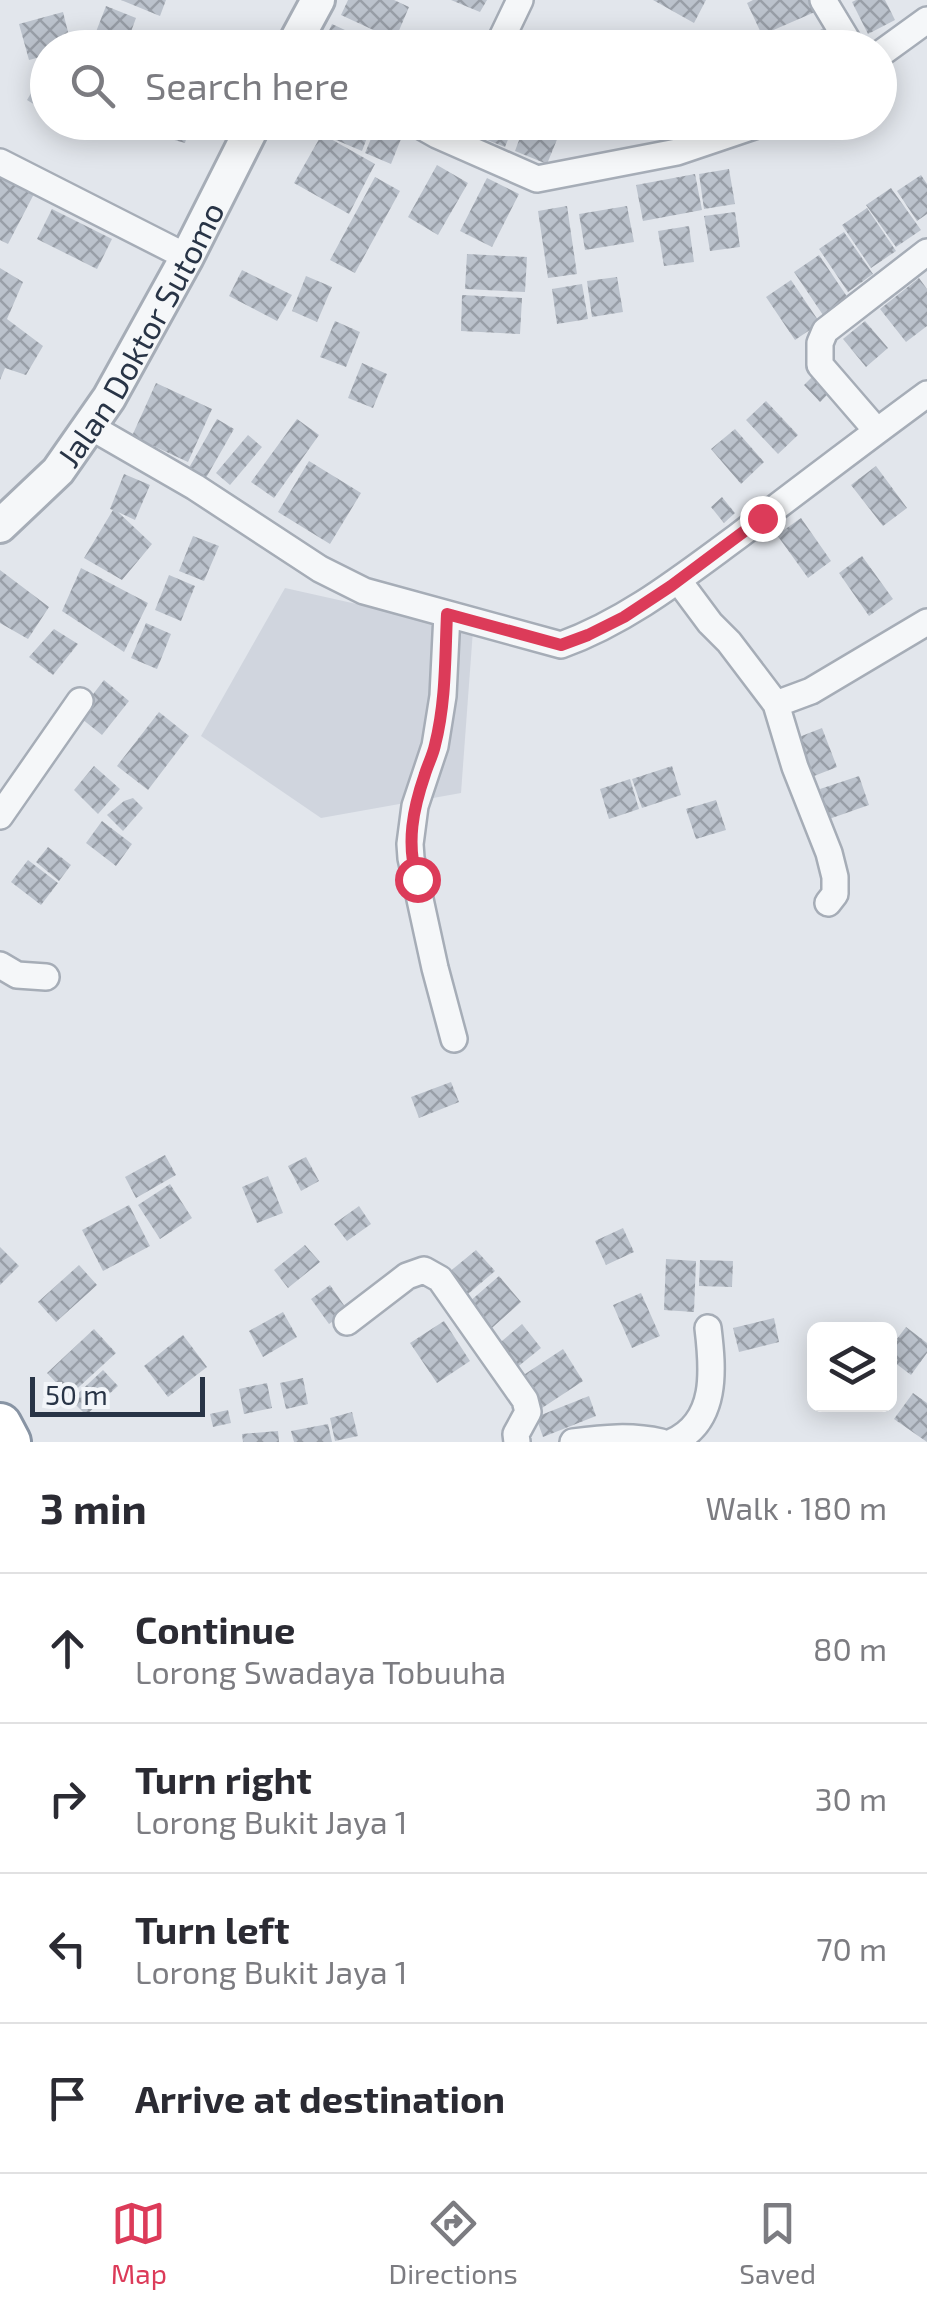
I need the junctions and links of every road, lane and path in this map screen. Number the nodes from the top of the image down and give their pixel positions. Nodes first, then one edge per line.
1 (318, 0) edge
2 (520, 0) edge
3 (823, 0) edge
4 (927, 20) edge
5 (302, 30) edge
6 (506, 30) edge
7 (841, 30) edge
8 (897, 42) edge
9 (247, 140) edge
10 (470, 140) edge
11 (713, 140) edge
12 (0, 162) edge
13 (927, 252) edge
14 (187, 257) junction
15 (927, 394) edge
16 (91, 427) junction
17 (877, 431) junction
18 (0, 526) edge
19 (678, 580) junction
20 (447, 614) junction
21 (927, 622) edge
22 (80, 701) dead end
23 (776, 704) junction
24 (0, 816) edge
25 (828, 902) dead end
26 (0, 965) edge
27 (46, 977) dead end
28 (454, 1039) dead end
29 (347, 1322) dead end
30 (708, 1328) dead end
31 (0, 1425) edge
32 (8, 1442) edge
33 (517, 1442) edge
34 (573, 1442) edge
35 (661, 1442) edge
36 (672, 1442) edge

1 - 5 street
2 - 6 street
3 - 7 street
4 - 8 street
9 - 14 street, Jalan Doktor Sutomo
10 - 11 street
12 - 14 street
13 - 17 street
14 - 16 street, Jalan Doktor Sutomo
15 - 17 street
16 - 18 street, Jalan Doktor Sutomo
16 - 20 street
17 - 19 street
19 - 20 street
19 - 23 street
20 - 28 street
21 - 23 street
22 - 24 street
23 - 25 street
26 - 27 street
29 - 33 street
30 - 36 street
31 - 32 highway
34 - 35 street

